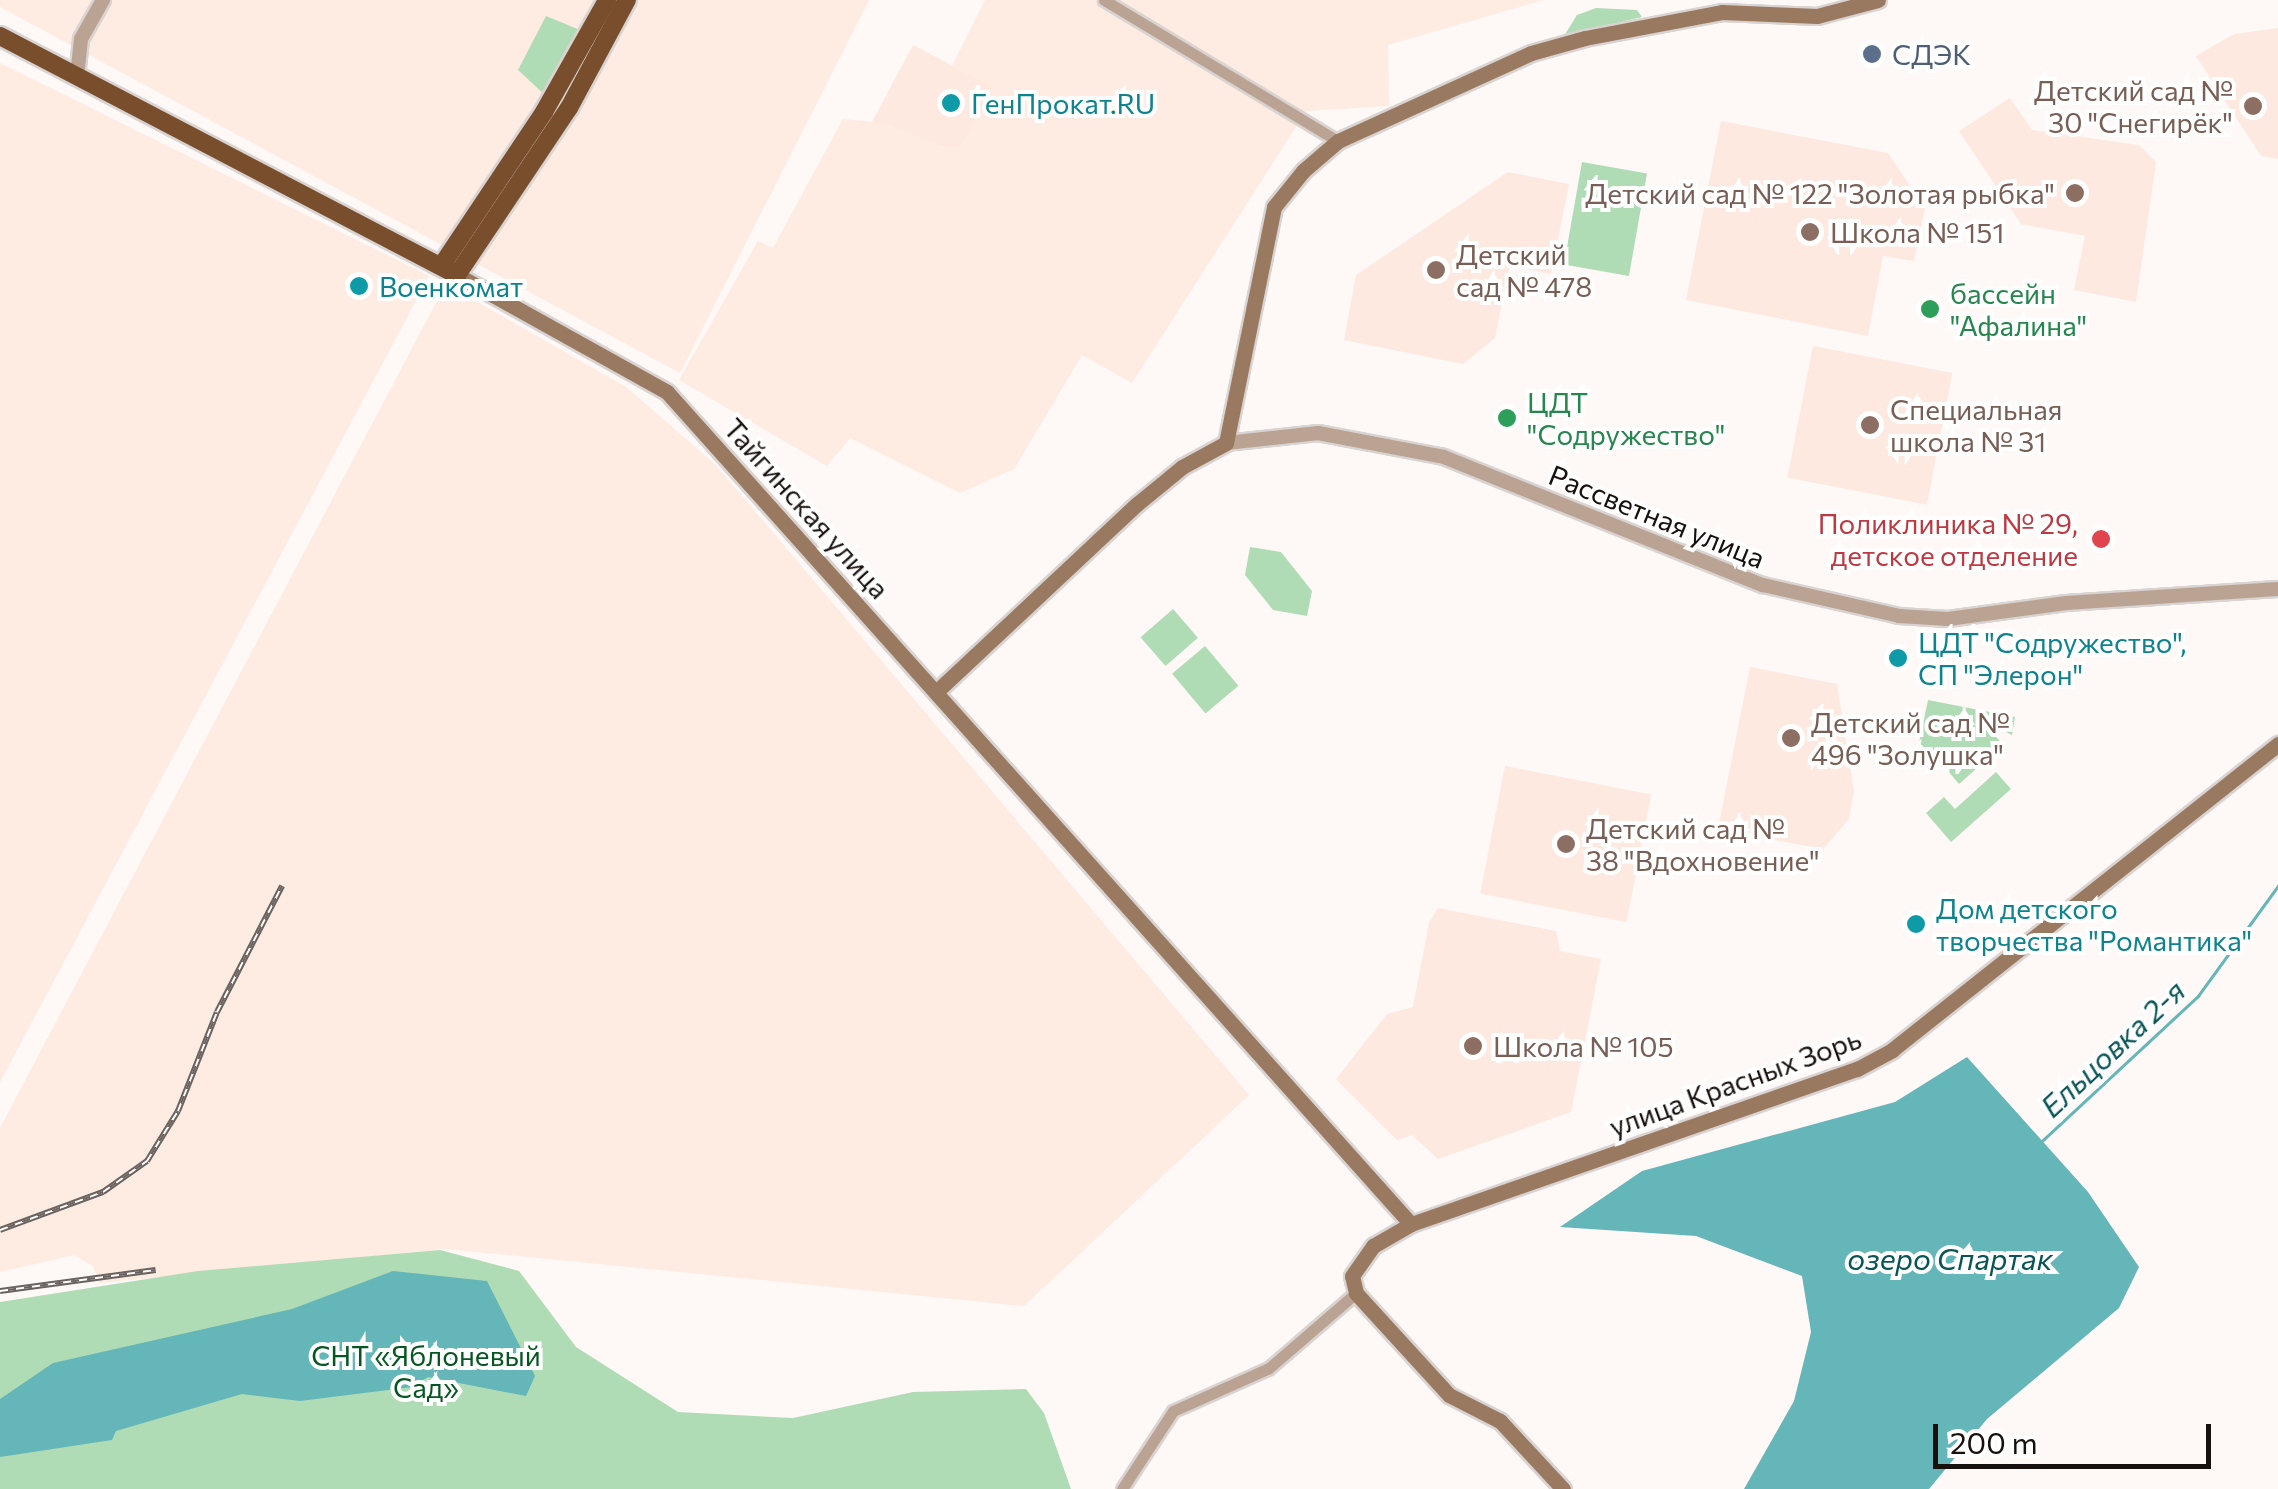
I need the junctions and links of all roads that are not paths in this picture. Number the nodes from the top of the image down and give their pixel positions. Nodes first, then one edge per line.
1 (102, 0) edge
2 (607, 0) edge
3 (627, 0) edge
4 (1104, 0) edge
5 (1878, 0) edge
6 (0, 36) edge
7 (586, 60) junction
8 (78, 77) junction
9 (1338, 141) junction
10 (450, 270) junction
11 (1226, 443) junction
12 (2278, 589) edge
13 (936, 692) junction
14 (2278, 744) edge
15 (1411, 1224) junction
16 (1356, 1293) junction
17 (1122, 1489) edge
18 (1562, 1489) edge

1 - 8 street
2 - 7 highway
3 - 7 highway
4 - 9 street
5 - 9 main road
6 - 8 highway, Тайгинская улица
7 - 10 highway
8 - 10 highway, Тайгинская улица
9 - 11 main road
10 - 13 main road, Тайгинская улица
11 - 12 street, Рассветная улица
11 - 13 main road, Рассветная улица
13 - 15 main road, Тайгинская улица
14 - 15 main road, улица Красных Зорь
15 - 16 main road, улица Красных Зорь
16 - 17 street
16 - 18 main road

